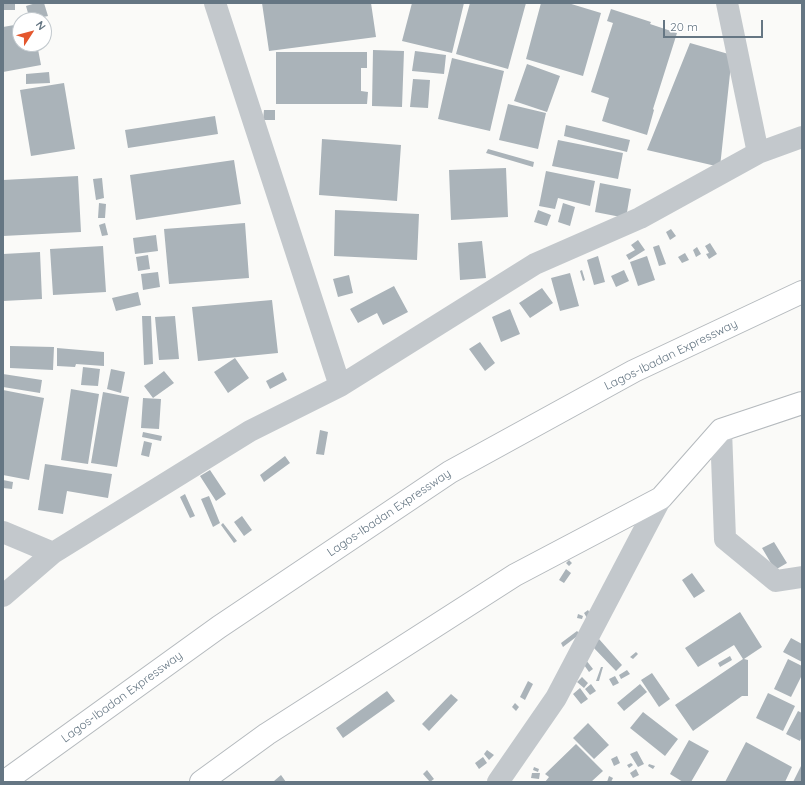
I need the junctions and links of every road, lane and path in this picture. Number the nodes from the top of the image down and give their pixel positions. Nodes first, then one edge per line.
1 (215, 3) edge
2 (727, 3) edge
3 (802, 137) edge
4 (758, 153) junction
5 (802, 292) edge
6 (340, 386) junction
7 (802, 403) edge
8 (721, 430) junction
9 (660, 498) junction
10 (3, 532) edge
11 (53, 553) junction
12 (802, 577) edge
13 (3, 596) edge
14 (4, 782) edge
15 (201, 782) edge
16 (498, 782) edge

1 - 6 street
2 - 4 street
3 - 4 street
4 - 6 street
5 - 14 highway, Lagos-Ibadan Expressway
6 - 11 street
7 - 8 highway
8 - 9 highway
8 - 12 street
9 - 15 highway
9 - 16 street
10 - 11 street
11 - 13 street

